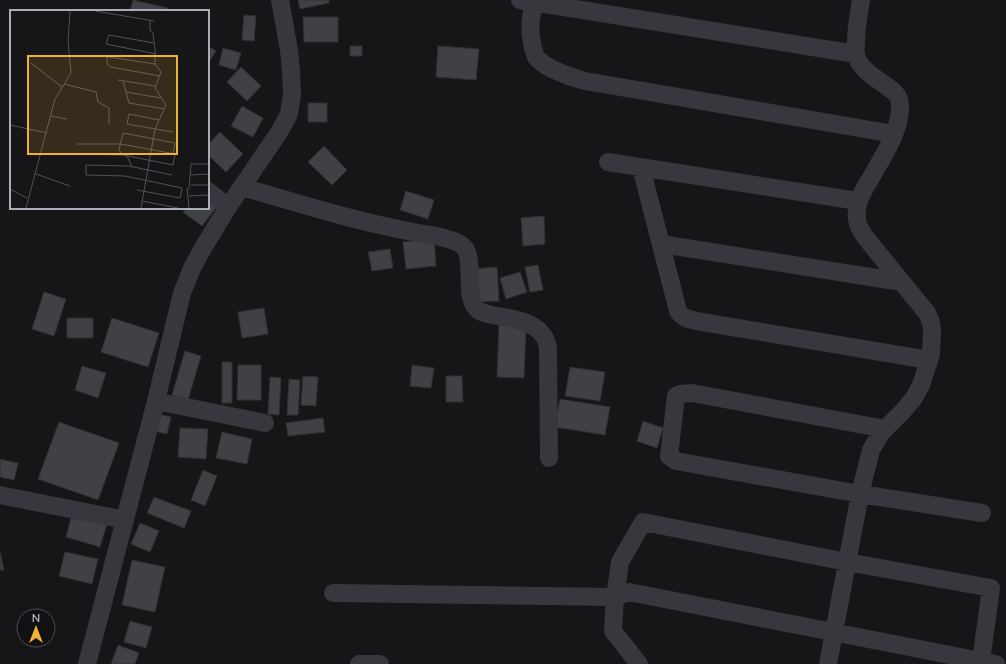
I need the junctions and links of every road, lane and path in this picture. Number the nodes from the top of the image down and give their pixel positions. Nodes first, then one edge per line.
1 (280, 0) edge
2 (861, 0) edge
3 (527, 1) edge
4 (856, 54) junction
5 (894, 134) junction
6 (608, 162) dead end
7 (641, 167) junction
8 (242, 187) junction
9 (209, 192) edge
10 (858, 201) junction
11 (228, 207) junction
12 (661, 244) junction
13 (902, 282) junction
14 (929, 360) junction
15 (156, 402) junction
16 (265, 424) dead end
17 (885, 429) junction
18 (549, 458) dead end
19 (860, 494) junction
20 (0, 495) edge
21 (982, 513) dead end
22 (126, 520) junction
23 (847, 562) junction
24 (333, 593) dead end
25 (615, 597) junction
26 (834, 633) junction
27 (988, 662) edge
28 (87, 664) edge
29 (359, 664) edge
30 (380, 664) edge
31 (639, 664) edge
32 (828, 664) edge

1 - 8 street
2 - 4 street
3 - 4 street
3 - 5 street
4 - 5 street
5 - 10 street
6 - 7 street
7 - 10 street
7 - 12 street
8 - 11 street
8 - 18 street
9 - 11 street
10 - 13 street
11 - 15 street
12 - 13 street
12 - 14 street
13 - 14 street
14 - 17 street
15 - 16 street
15 - 22 street
17 - 19 street
17 - 19 street
19 - 21 street
19 - 23 street
20 - 22 street
22 - 28 street
23 - 25 street
23 - 26 street
23 - 27 street
24 - 25 street
25 - 26 street
25 - 31 street
26 - 27 street
26 - 32 street
29 - 30 street

